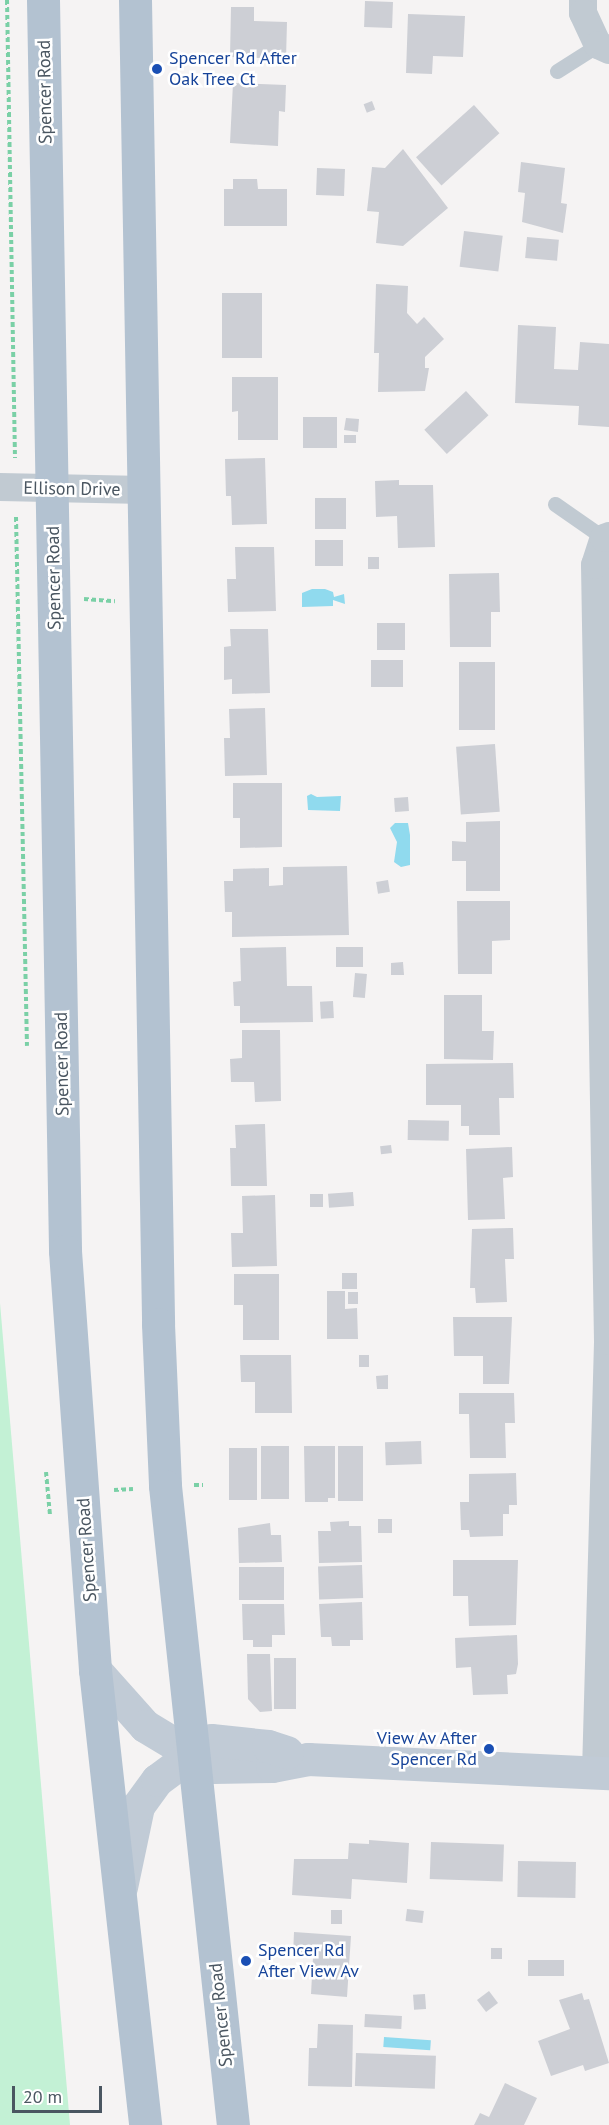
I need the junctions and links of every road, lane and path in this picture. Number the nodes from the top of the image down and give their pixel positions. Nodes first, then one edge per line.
1 (43, 0) edge
2 (135, 0) edge
3 (583, 0) edge
4 (603, 47) edge
5 (557, 71) dead end
6 (0, 487) edge
7 (144, 490) junction
8 (53, 491) junction
9 (555, 504) dead end
10 (606, 537) edge
11 (17, 595) dead end
12 (54, 597) junction
13 (148, 603) junction
14 (609, 1341) edge
15 (203, 1485) dead end
16 (165, 1486) junction
17 (83, 1492) junction
18 (47, 1494) dead end
19 (95, 1670) junction
20 (192, 1753) junction
21 (603, 1772) edge
22 (121, 1887) junction
23 (145, 2125) edge
24 (233, 2125) edge

1 - 8 main road, Spencer Road
2 - 7 main road, Spencer Road
3 - 4 street
4 - 5 lane
6 - 8 street, Ellison Drive
7 - 8 street, Ellison Drive
7 - 13 main road, Spencer Road
8 - 12 main road, Spencer Road
9 - 10 lane
10 - 14 street
11 - 12 path
12 - 13 path
12 - 17 main road, Spencer Road
13 - 16 main road, Spencer Road
14 - 21 street
15 - 16 path
16 - 17 path
16 - 20 main road, Spencer Road
17 - 18 path
17 - 19 main road, Spencer Road
19 - 20 street
19 - 22 main road, Spencer Road
20 - 21 street
20 - 22 street
20 - 24 main road, Spencer Road
22 - 23 main road, Spencer Road

